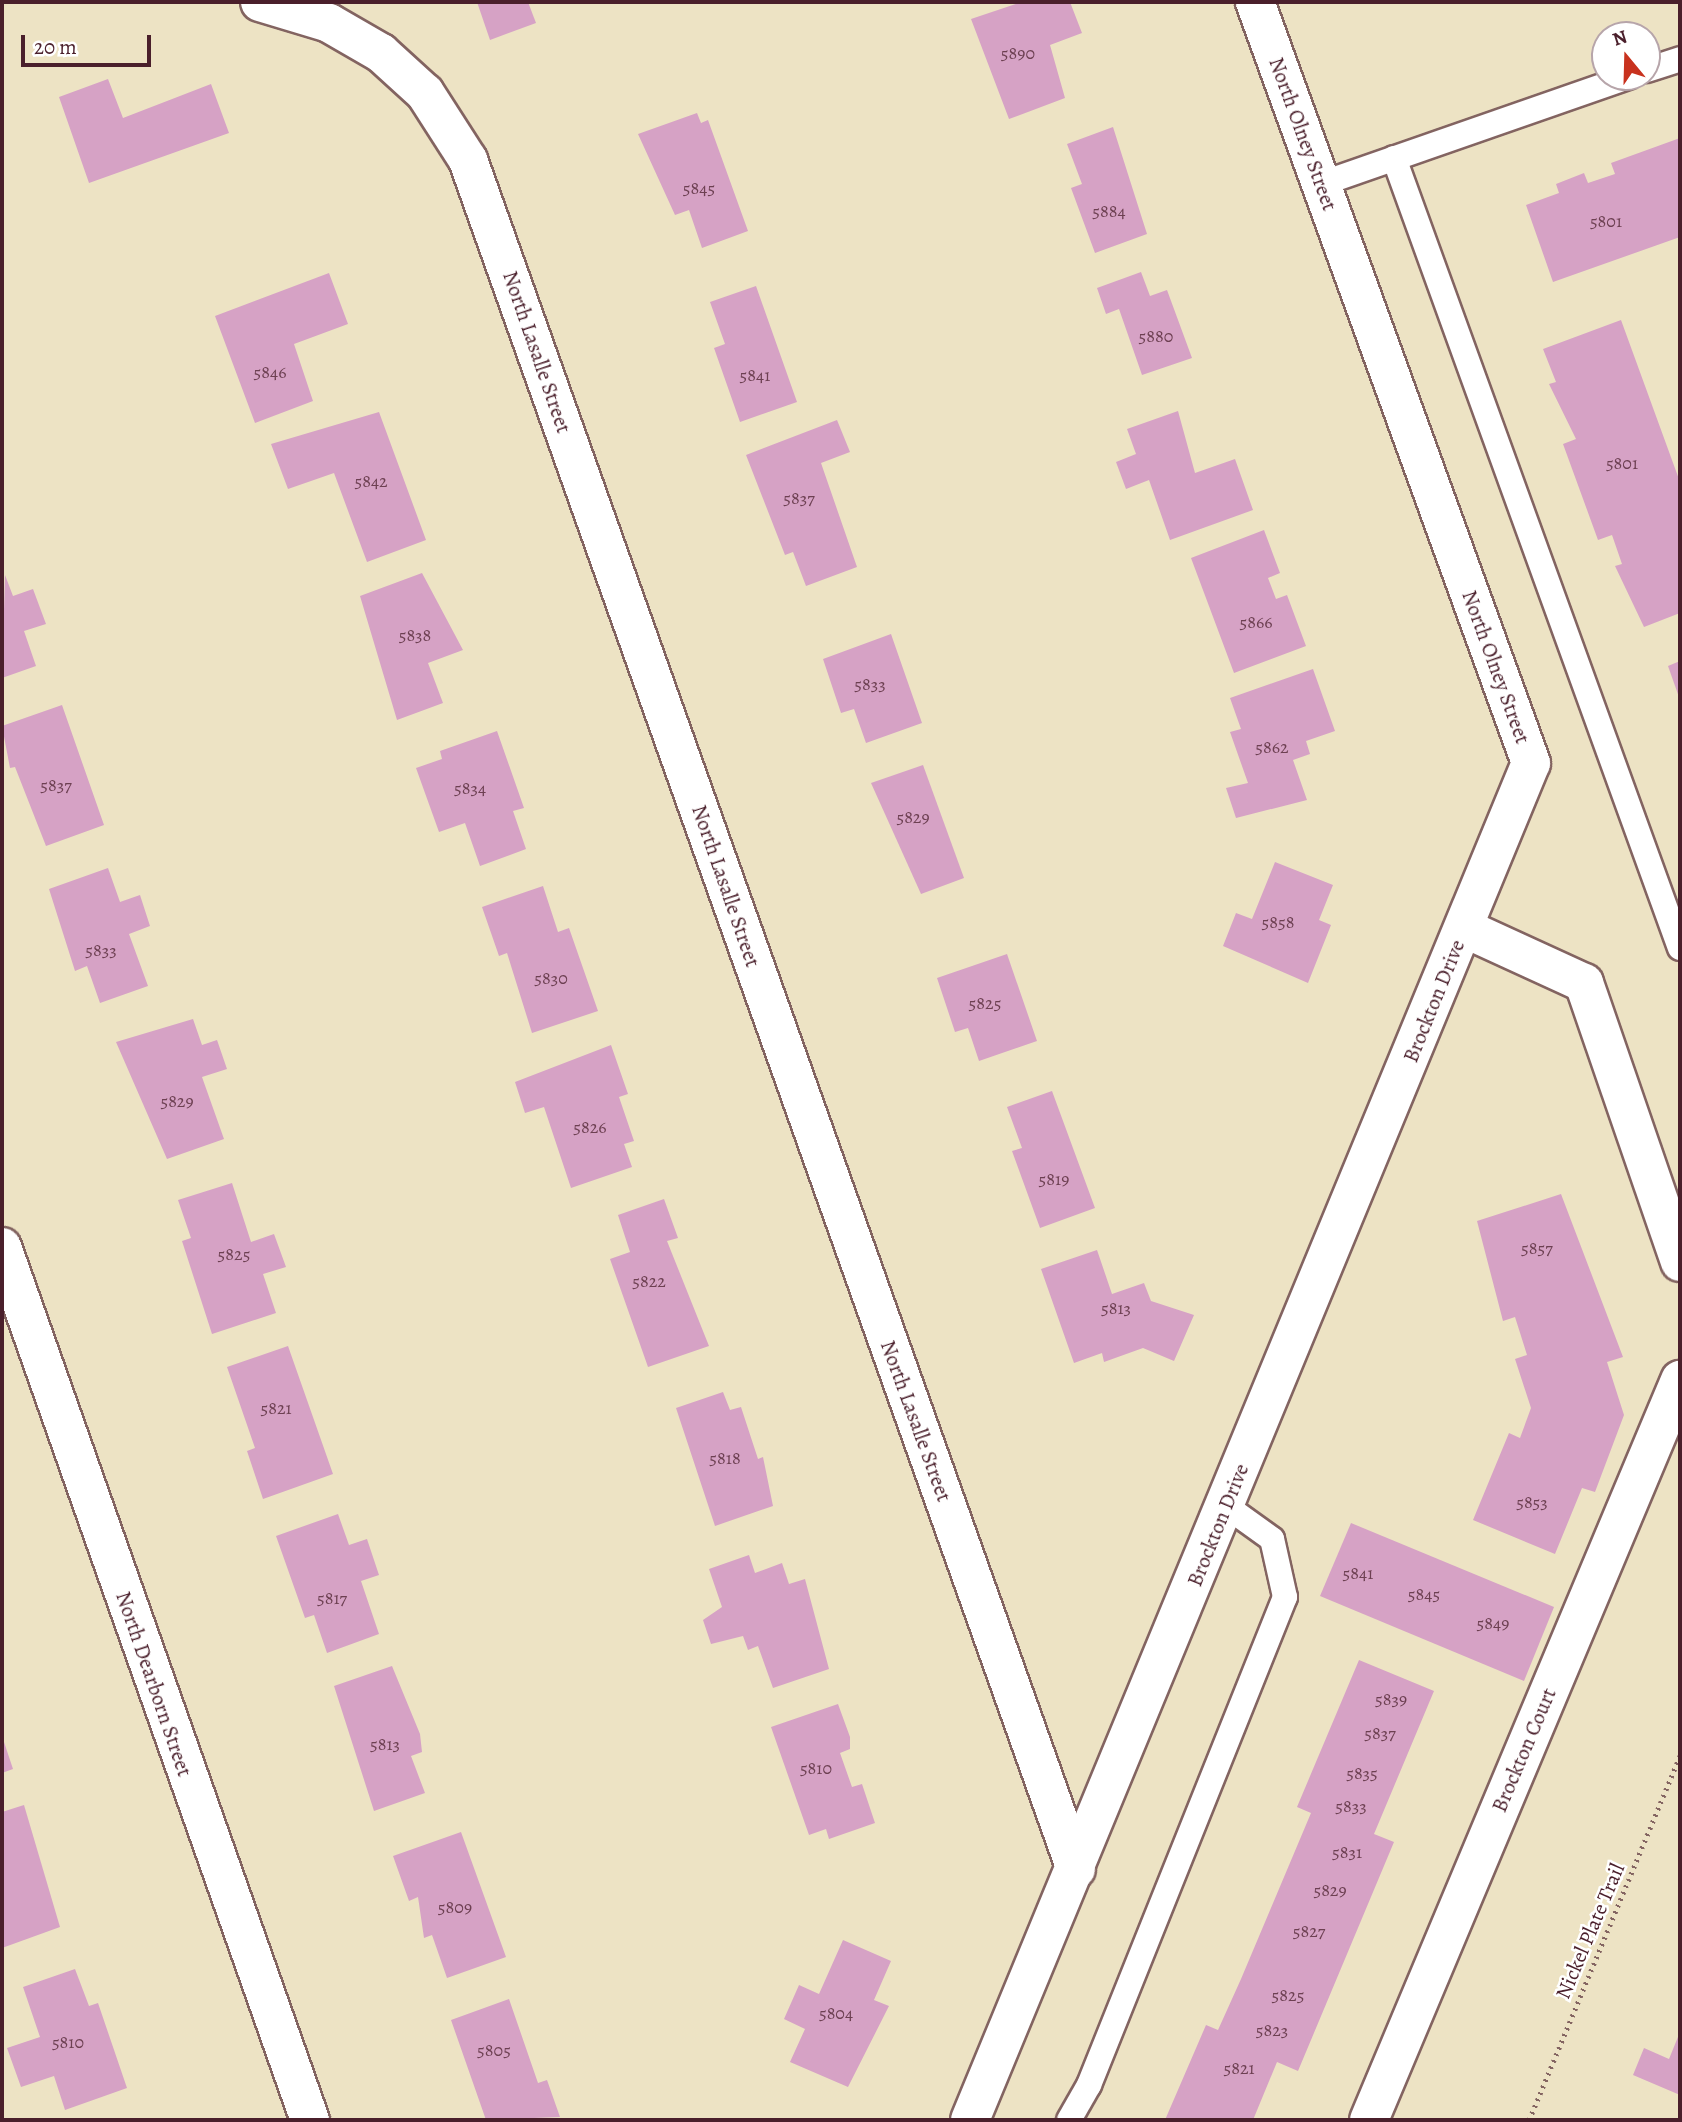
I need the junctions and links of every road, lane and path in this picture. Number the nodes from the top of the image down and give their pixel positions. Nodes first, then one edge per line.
1 (260, 2) edge
2 (1255, 2) edge
3 (1680, 59) edge
4 (1661, 66) edge
5 (1591, 90) edge
6 (1394, 158) junction
7 (1321, 184) junction
8 (1464, 929) junction
9 (1680, 948) edge
10 (2, 1247) edge
11 (1680, 1262) edge
12 (1680, 1380) edge
13 (1226, 1506) junction
14 (1680, 1755) edge
15 (1076, 1869) junction
16 (310, 2120) edge
17 (970, 2120) edge
18 (1069, 2120) edge
19 (1369, 2120) edge
20 (1529, 2120) edge

1 - 15 street, North Lasalle Street
2 - 7 street, North Olney Street
3 - 4 lane
5 - 6 lane
6 - 7 lane
6 - 9 lane
7 - 8 street, North Olney Street
8 - 11 street
8 - 13 street, Brockton Drive
10 - 16 street, North Dearborn Street
12 - 19 street, Brockton Court
13 - 15 street, Brockton Drive
13 - 18 lane
14 - 20 path, Nickel Plate Trail
15 - 17 street, Brockton Drive

